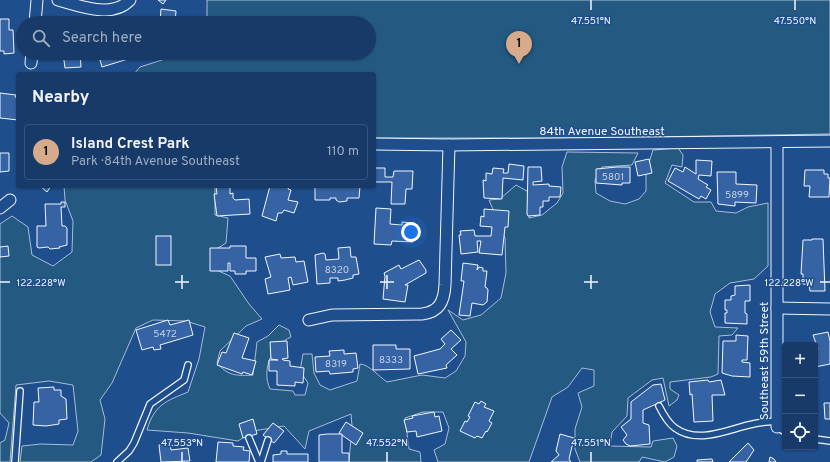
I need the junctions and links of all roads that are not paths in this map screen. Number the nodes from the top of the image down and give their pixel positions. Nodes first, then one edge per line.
1 (37, 0) edge
2 (58, 0) edge
3 (130, 0) edge
4 (36, 16) edge
5 (830, 141) edge
6 (777, 142) junction
7 (376, 144) edge
8 (449, 145) junction
9 (10, 200) dead end
10 (0, 208) edge
11 (777, 308) junction
12 (830, 309) edge
13 (309, 320) dead end
14 (188, 365) dead end
15 (20, 391) dead end
16 (658, 406) dead end
17 (780, 427) edge
18 (249, 438) dead end
19 (818, 439) edge
20 (268, 440) dead end
21 (830, 441) edge
22 (15, 462) edge
23 (117, 462) edge
24 (260, 462) edge

1 - 4 street
2 - 3 street
5 - 6 street, 84th Avenue Southeast
6 - 8 street, 84th Avenue Southeast
6 - 11 street, Southeast 59th Street
7 - 8 street, 84th Avenue Southeast
8 - 13 street
9 - 10 street
11 - 12 street
11 - 17 street, Southeast 59th Street
14 - 23 lane
15 - 22 lane
16 - 17 lane
18 - 24 lane
19 - 21 lane
20 - 24 lane

